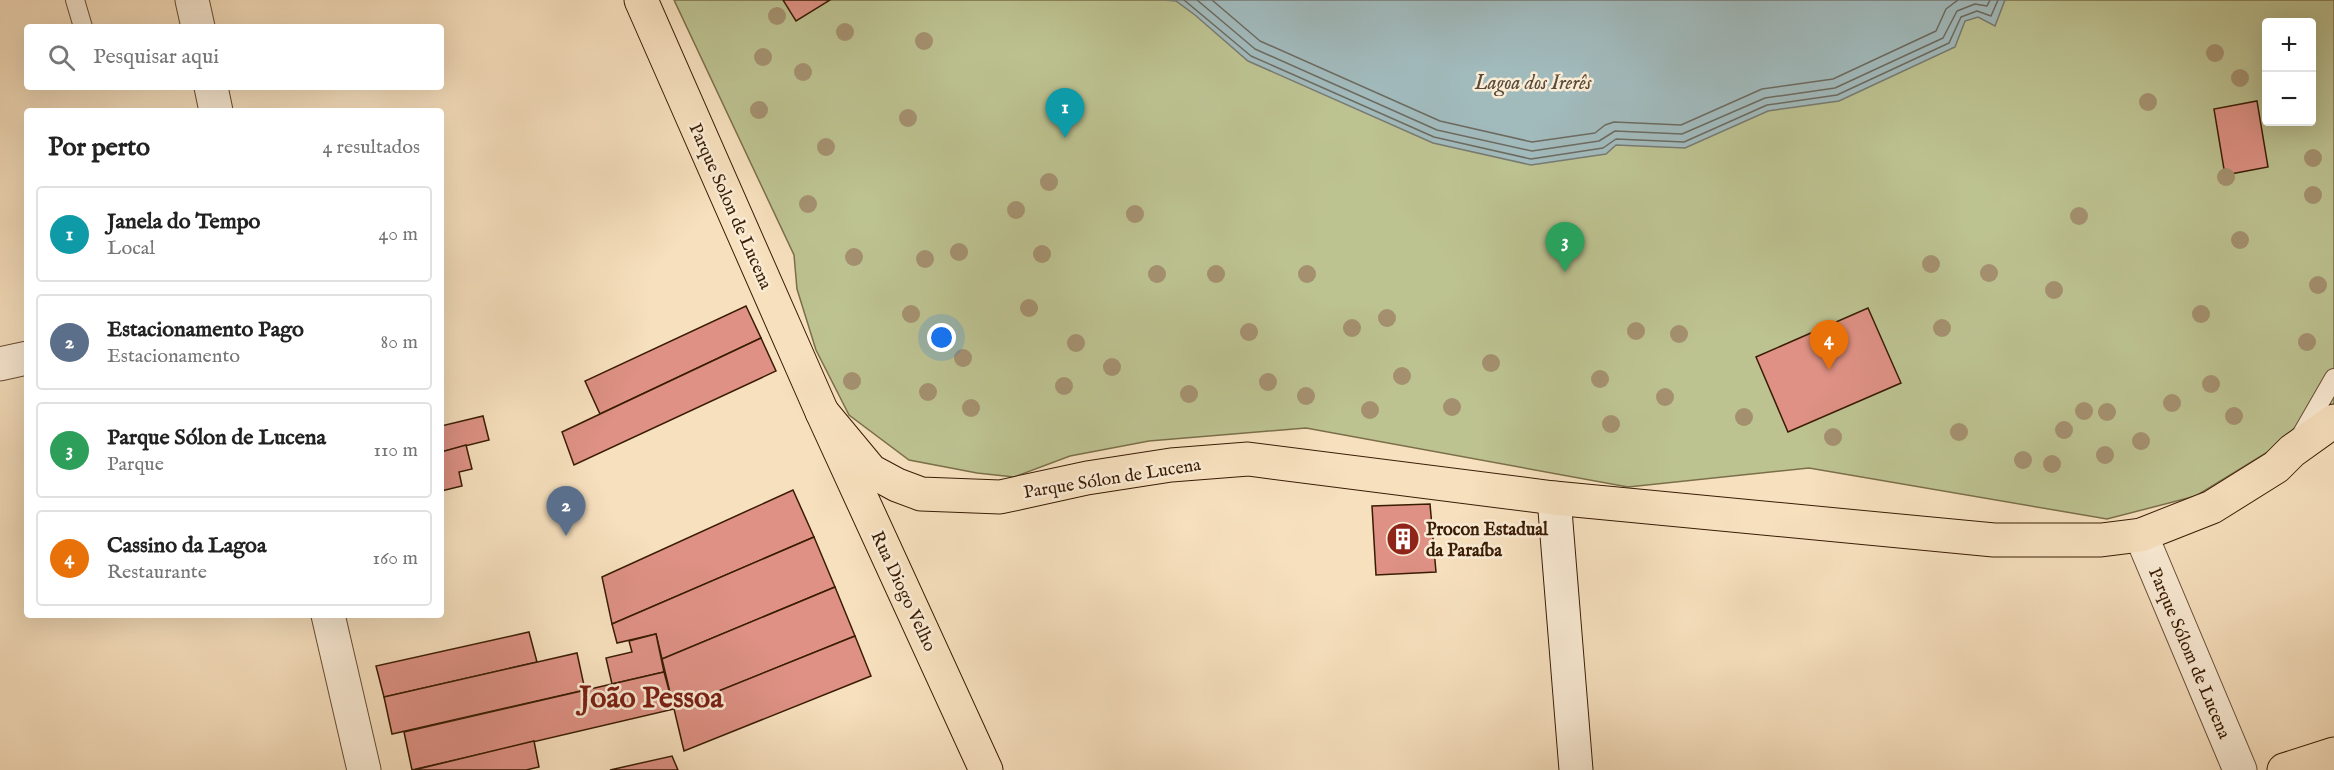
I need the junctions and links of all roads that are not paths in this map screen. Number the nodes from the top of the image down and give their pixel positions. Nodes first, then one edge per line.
1 (75, 0) edge
2 (192, 0) edge
3 (640, 0) edge
4 (82, 24) edge
5 (197, 24) edge
6 (212, 90) edge
7 (215, 108) edge
8 (24, 359) edge
9 (0, 364) edge
10 (2334, 378) edge
11 (822, 412) junction
12 (2334, 421) edge
13 (2292, 451) junction
14 (1554, 498) junction
15 (2141, 536) junction
16 (329, 618) edge
17 (2334, 754) edge
18 (364, 770) edge
19 (986, 770) edge
20 (1576, 770) edge
21 (2240, 770) edge
22 (2284, 770) edge

1 - 4 lane
2 - 5 street
3 - 11 main road, Parque Solon de Lucena
6 - 7 street
8 - 9 street
10 - 13 lane
11 - 14 main road, Parque Sólon de Lucena
11 - 19 main road, Rua Diogo Velho
12 - 13 main road, Parque Sólon de Lucena
13 - 15 main road, Parque Sólon de Lucena
14 - 15 main road, Parque Sólon de Lucena
14 - 20 street
15 - 21 street, Parque Sólom de Lucena
16 - 18 street
17 - 22 main road

